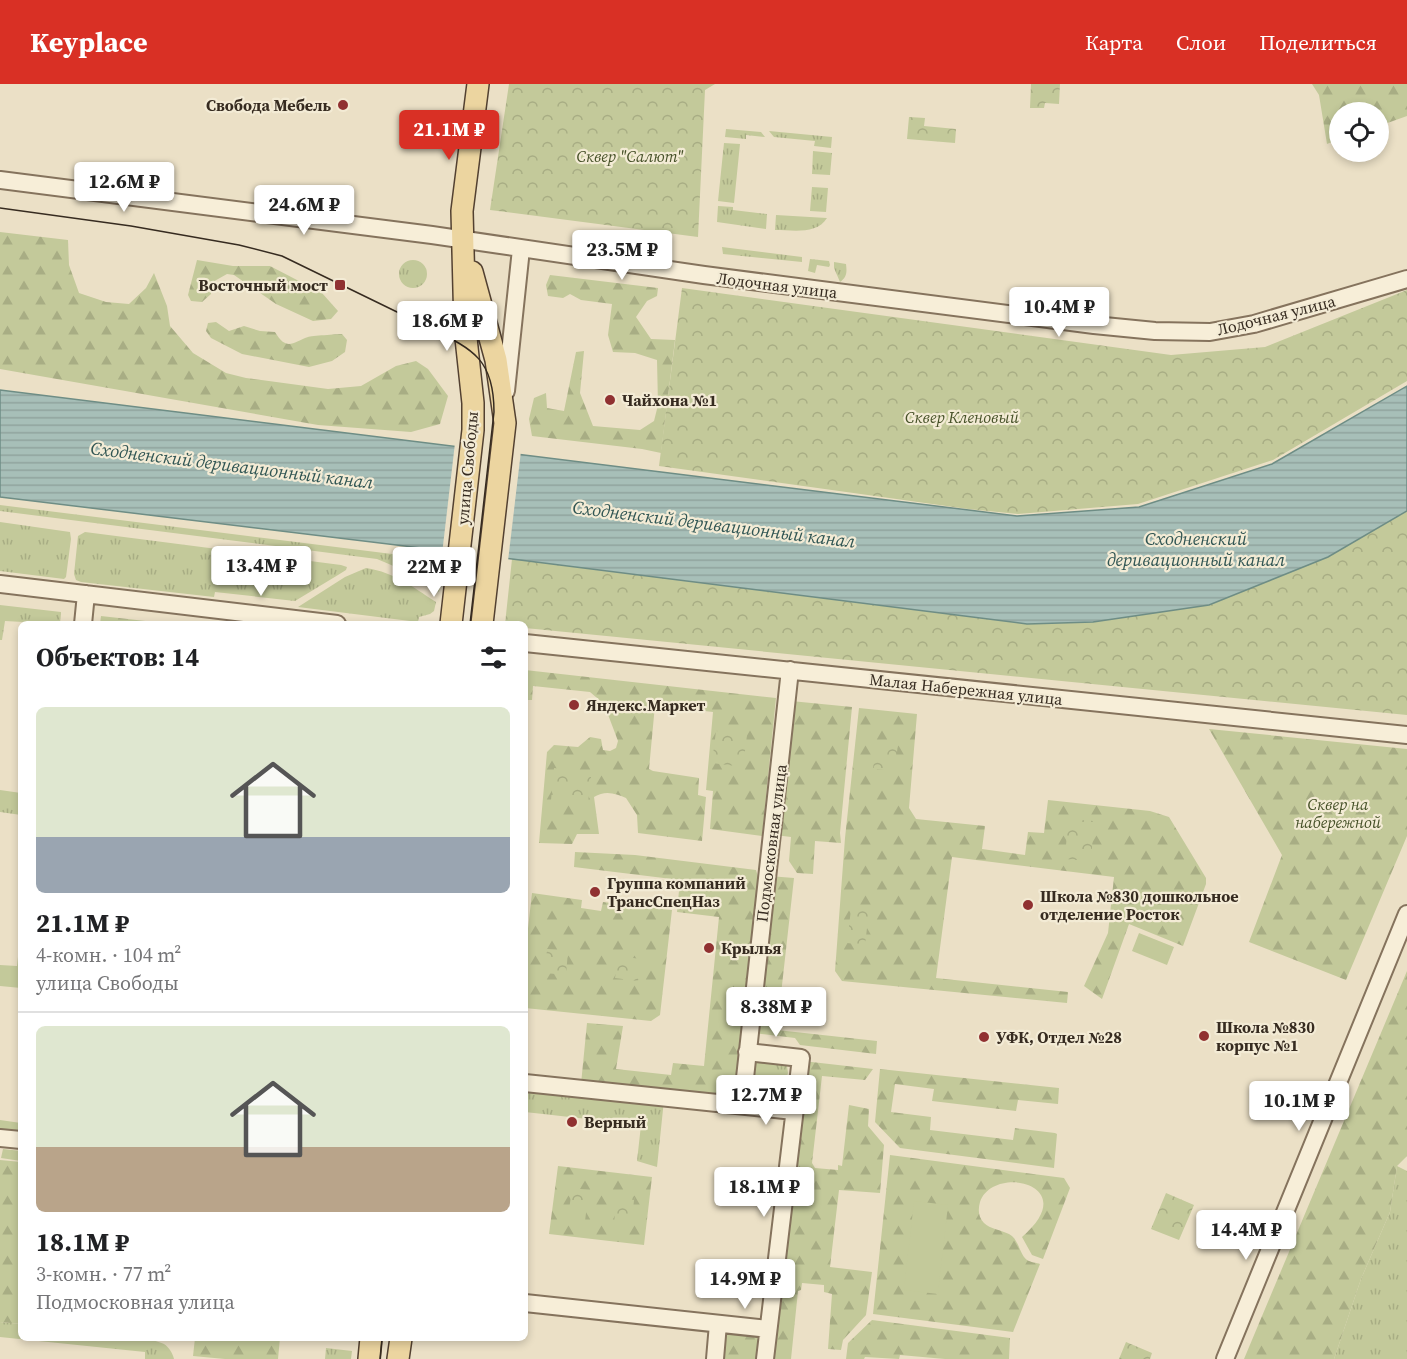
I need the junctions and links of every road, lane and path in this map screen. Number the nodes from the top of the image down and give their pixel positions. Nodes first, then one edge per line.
1 (478, 84) edge
2 (0, 180) edge
3 (463, 240) junction
4 (521, 249) junction
5 (1407, 279) edge
6 (505, 407) junction
7 (0, 584) edge
8 (86, 594) junction
9 (83, 621) edge
10 (312, 621) edge
11 (452, 621) edge
12 (482, 621) edge
13 (528, 643) edge
14 (790, 670) junction
15 (1407, 735) edge
16 (1407, 914) edge
17 (747, 1052) junction
18 (528, 1083) edge
19 (742, 1105) junction
20 (794, 1112) junction
21 (0, 1138) edge
22 (18, 1140) edge
23 (528, 1303) edge
24 (718, 1324) junction
25 (768, 1329) junction
26 (371, 1341) edge
27 (400, 1341) edge
28 (369, 1359) edge
29 (398, 1359) edge
30 (715, 1359) edge
31 (765, 1359) edge
32 (1225, 1359) edge

1 - 3 main road, улица Свободы
2 - 3 street, Лодочная улица
3 - 4 street, Лодочная улица
3 - 6 main road, улица Свободы
3 - 11 main road, улица Свободы
4 - 5 street, Лодочная улица
4 - 6 street, улица Свободы
6 - 12 main road, улица Свободы
7 - 8 street
8 - 9 street
8 - 10 street
13 - 14 street, Малая Набережная улица
14 - 15 street, Малая Набережная улица
14 - 17 street, Подмосковная улица
16 - 32 street
17 - 19 street, Подмосковная улица
17 - 20 street
18 - 19 street
19 - 20 street
20 - 25 street
21 - 22 street
23 - 24 street
24 - 25 street
24 - 30 street
25 - 31 street
26 - 28 main road
27 - 29 main road

